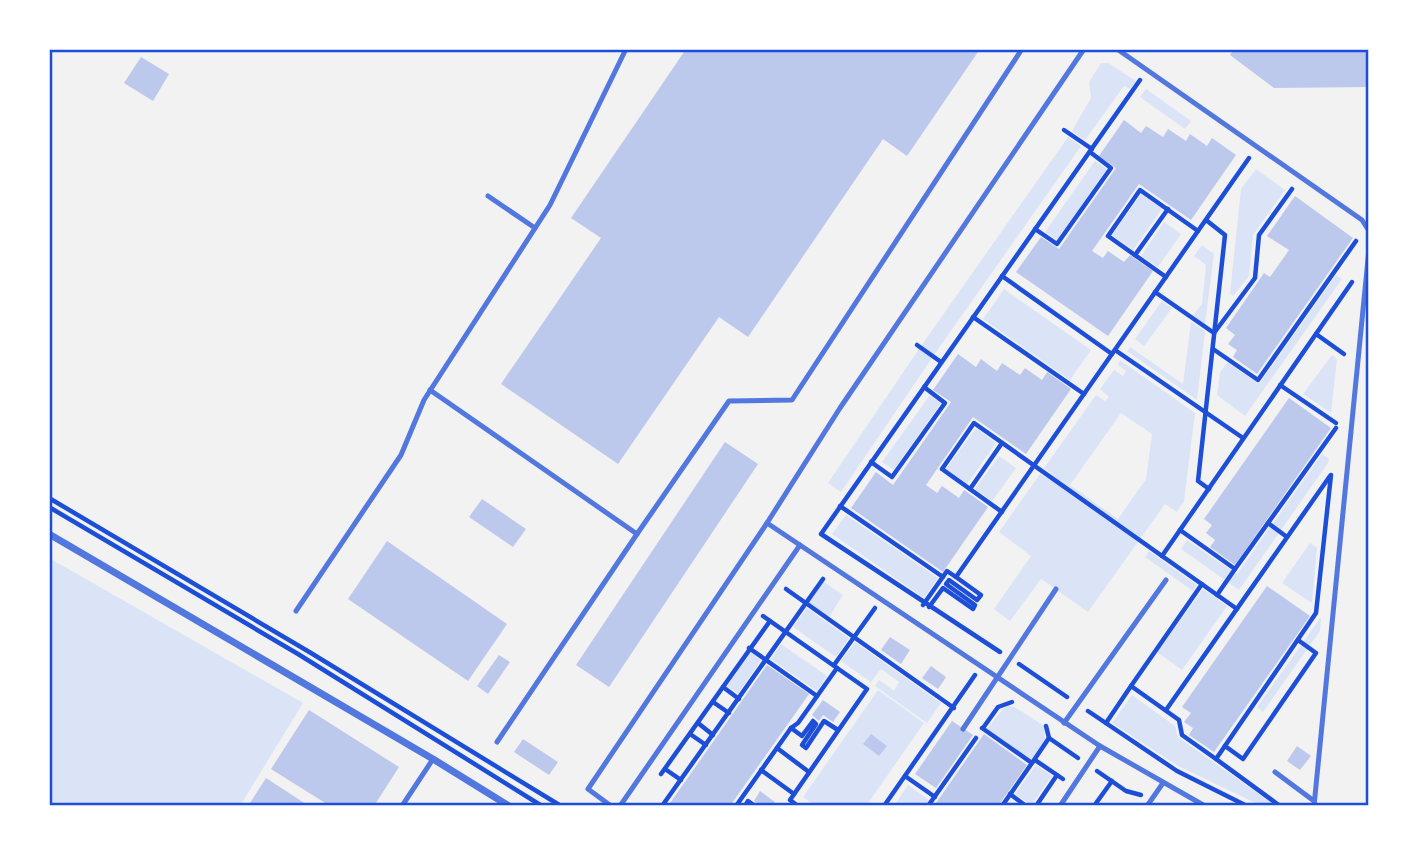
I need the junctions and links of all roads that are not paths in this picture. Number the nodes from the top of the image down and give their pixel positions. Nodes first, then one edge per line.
1 (626, 49) edge
2 (1022, 49) edge
3 (1084, 49) edge
4 (1117, 49) edge
5 (488, 196) dead end
6 (535, 228) junction
7 (1369, 231) edge
8 (1369, 249) edge
9 (430, 390) junction
10 (767, 523) junction
11 (49, 534) edge
12 (637, 534) junction
13 (800, 545) junction
14 (1166, 580) dead end
15 (1056, 589) dead end
16 (296, 611) dead end
17 (996, 677) junction
18 (1064, 723) junction
19 (963, 729) dead end
20 (497, 742) dead end
21 (1100, 746) junction
22 (433, 759) junction
23 (1275, 772) dead end
24 (1163, 783) junction
25 (1314, 803) edge
26 (402, 806) edge
27 (509, 806) edge
28 (611, 806) edge
29 (620, 806) edge
30 (1060, 806) edge
31 (1147, 806) edge
32 (1205, 806) edge

1 - 6 lane
2 - 12 lane
3 - 10 lane
4 - 7 lane
5 - 6 lane
6 - 9 lane
8 - 25 lane
9 - 12 lane
9 - 16 lane
10 - 13 lane
10 - 28 lane
11 - 22 street
12 - 20 lane
13 - 17 lane
13 - 29 lane
14 - 18 lane
15 - 17 lane
17 - 18 lane
17 - 19 lane
18 - 21 lane
21 - 24 lane
21 - 30 lane
22 - 26 lane
22 - 27 street
23 - 25 lane
24 - 31 lane
24 - 32 lane

